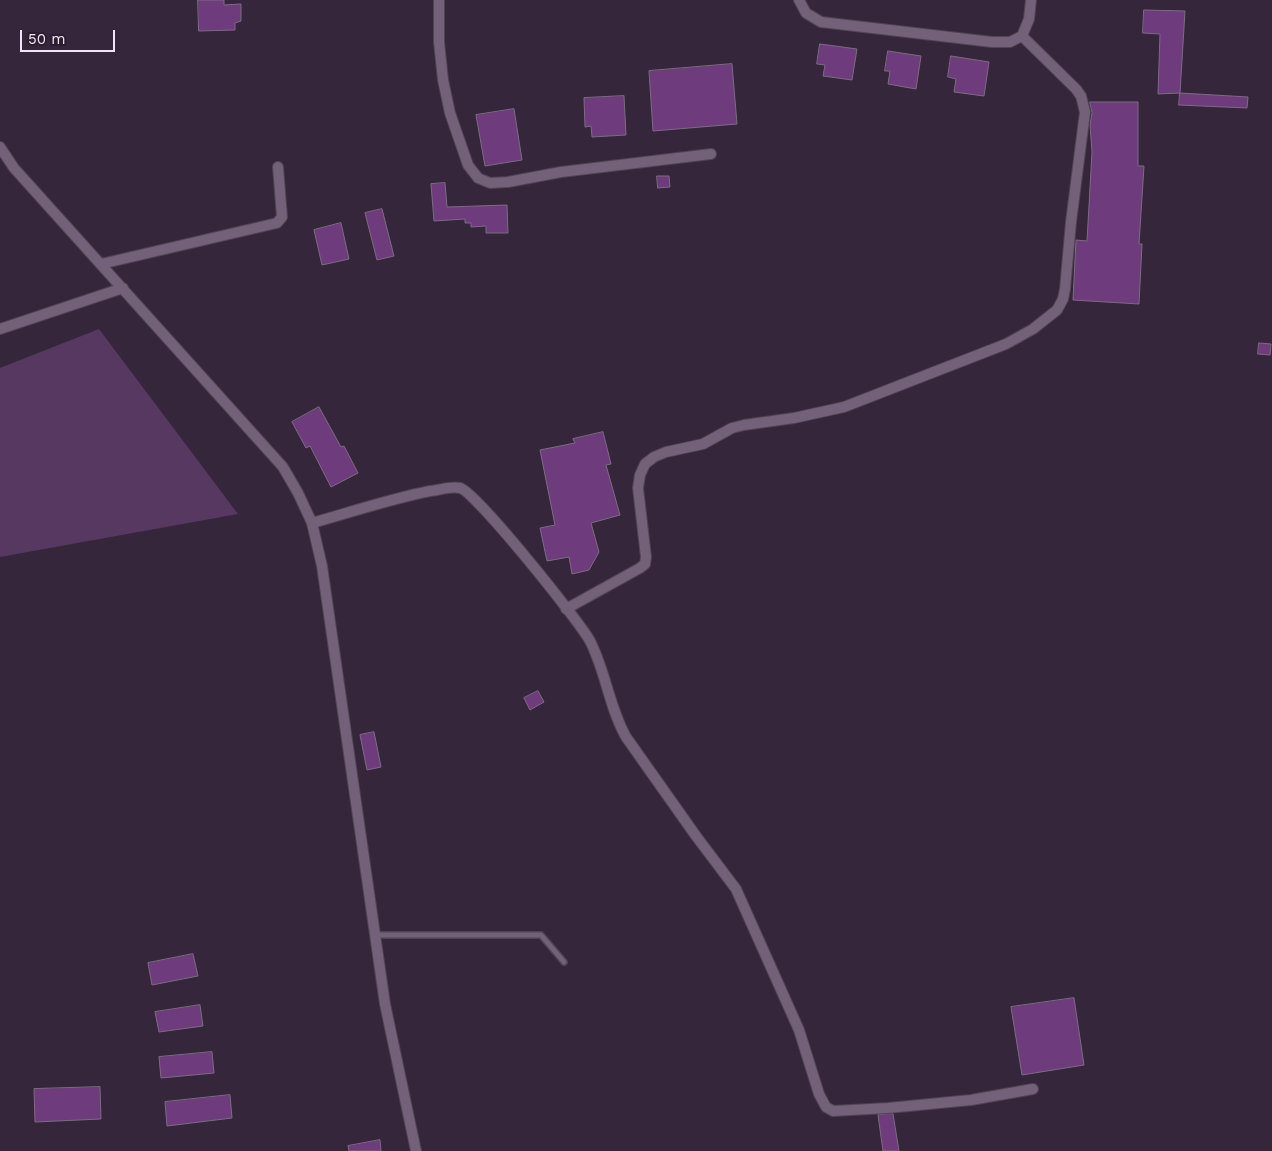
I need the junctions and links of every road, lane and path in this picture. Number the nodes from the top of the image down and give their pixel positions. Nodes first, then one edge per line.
1 (439, 0) edge
2 (799, 0) edge
3 (1031, 0) edge
4 (1022, 36) junction
5 (0, 147) edge
6 (711, 154) dead end
7 (278, 167) dead end
8 (101, 264) junction
9 (123, 288) junction
10 (0, 329) edge
11 (312, 523) junction
12 (566, 609) junction
13 (375, 935) junction
14 (564, 962) dead end
15 (1034, 1089) dead end
16 (416, 1151) edge

1 - 6 street
2 - 4 street
3 - 4 street
4 - 12 street
5 - 8 street
7 - 8 street
8 - 9 street
9 - 10 street
9 - 11 street
11 - 12 street
11 - 13 street
12 - 15 street
13 - 14 lane
13 - 16 street

